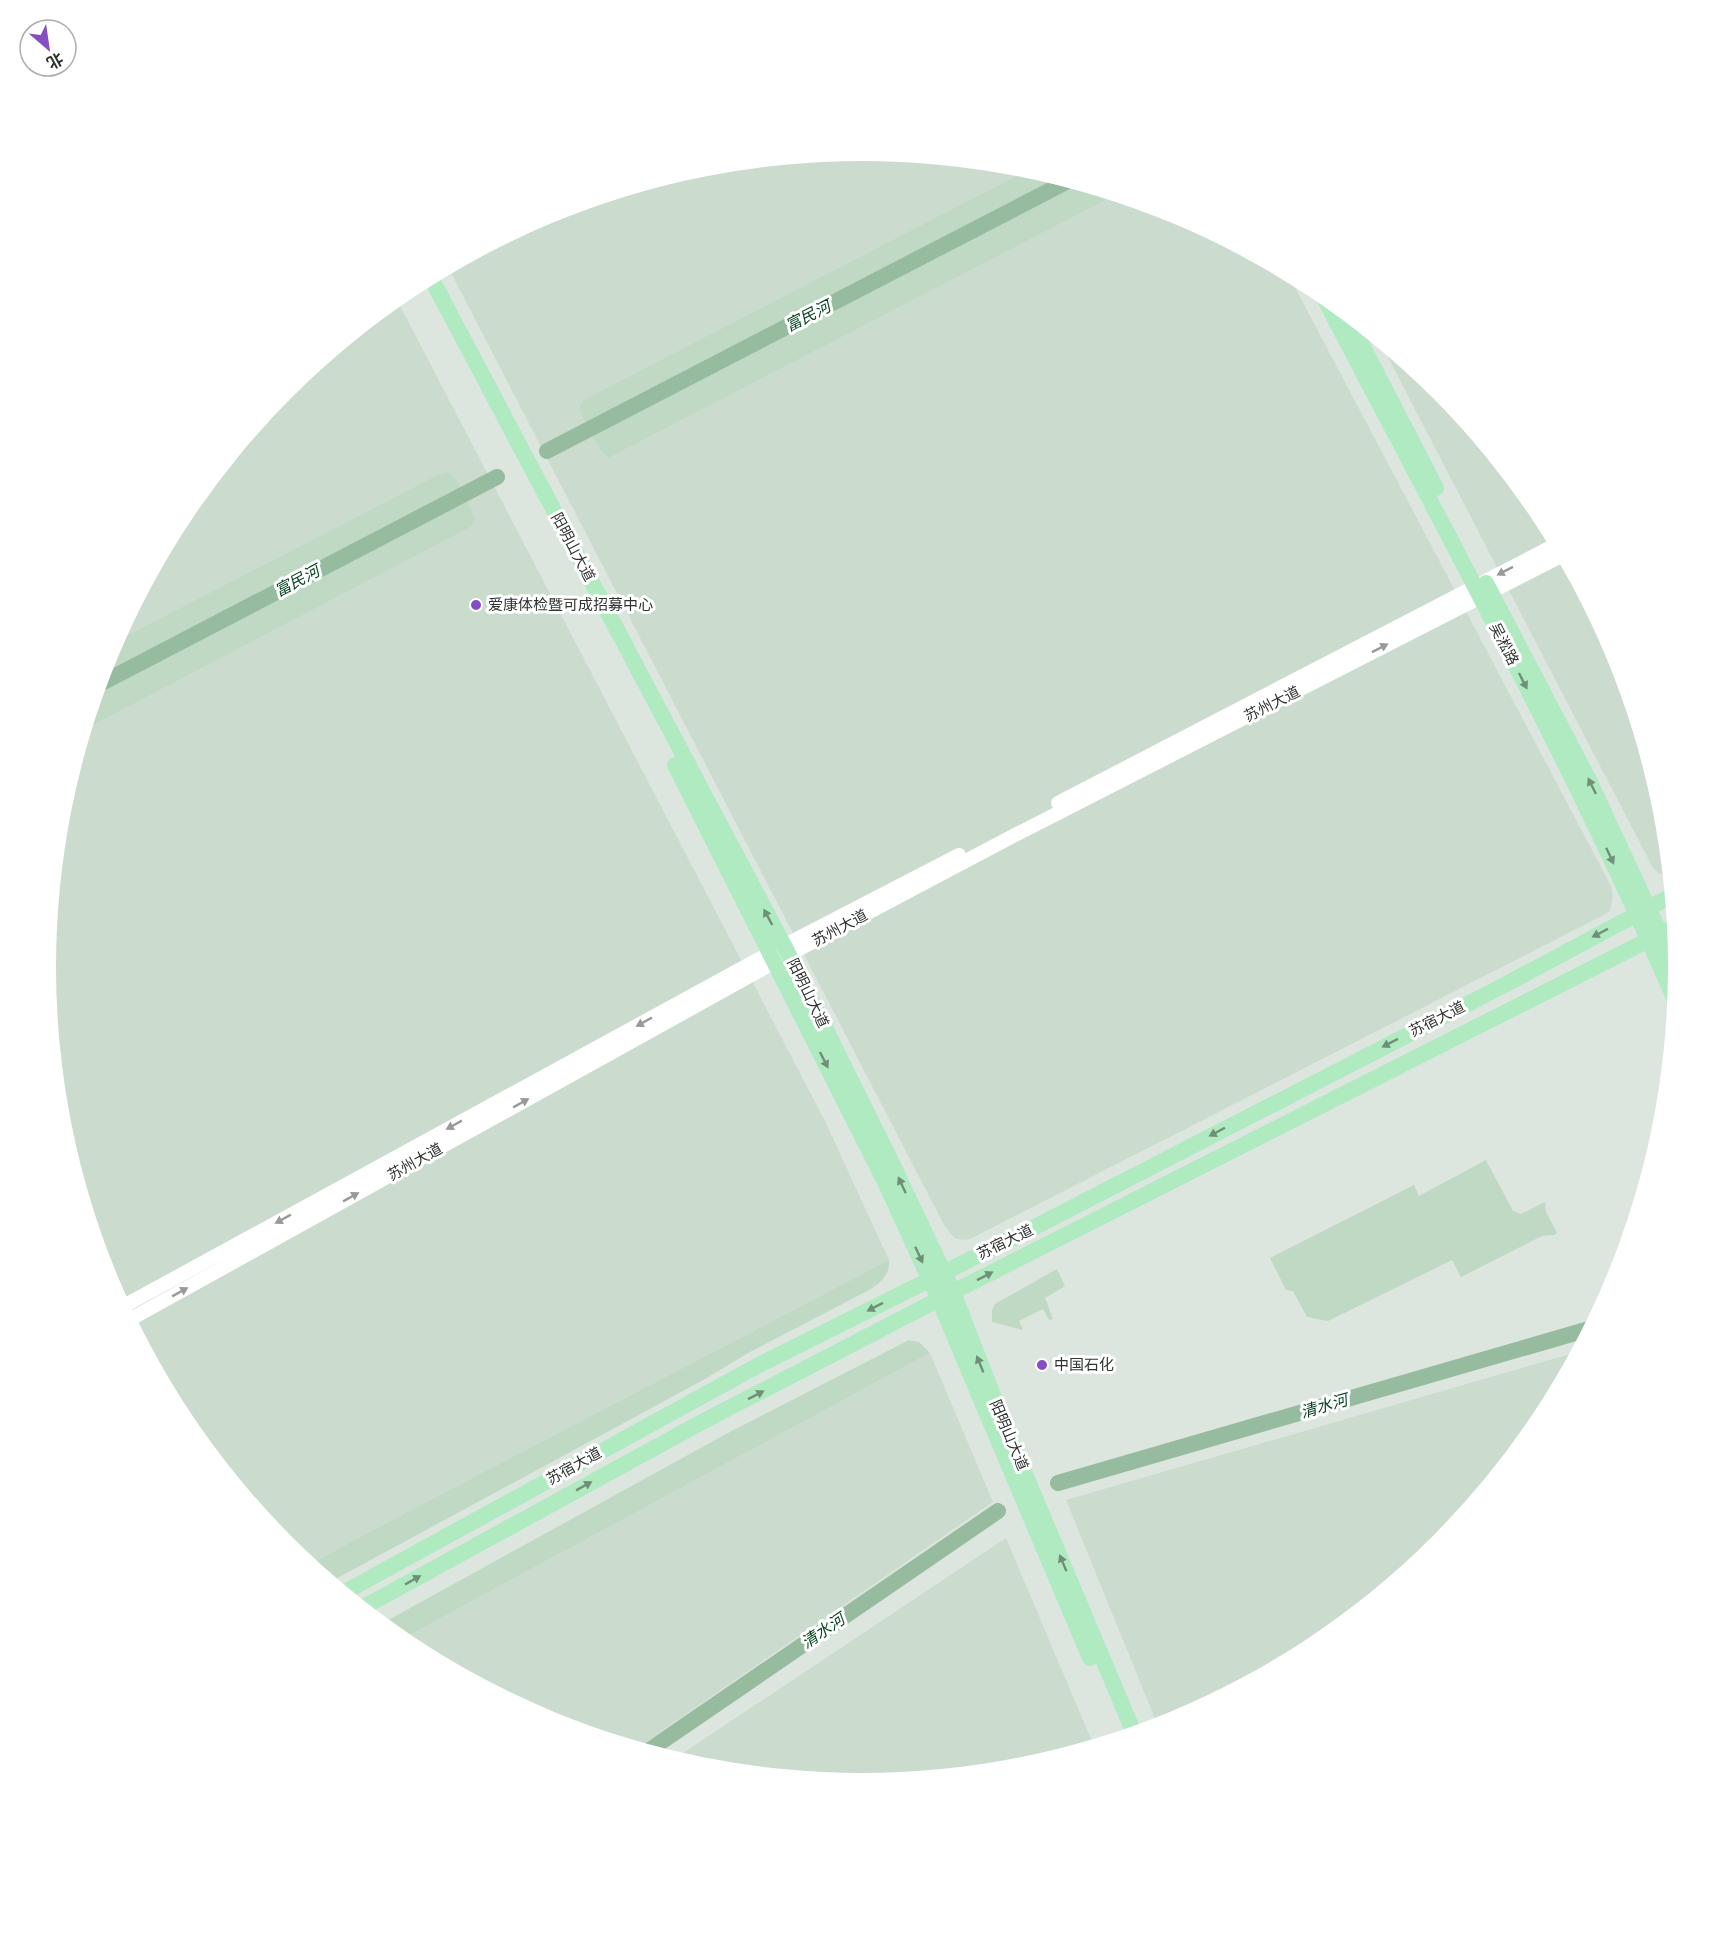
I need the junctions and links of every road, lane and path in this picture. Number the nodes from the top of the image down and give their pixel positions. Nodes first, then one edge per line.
1 (434, 284) edge
2 (425, 290) edge
3 (1333, 314) edge
4 (1352, 328) edge
5 (1550, 548) edge
6 (1556, 558) edge
7 (1482, 589) junction
8 (1665, 899) edge
9 (1643, 910) junction
10 (1661, 934) edge
11 (1667, 949) edge
12 (780, 954) junction
13 (1668, 967) edge
14 (937, 1276) junction
15 (946, 1296) junction
16 (130, 1303) edge
17 (136, 1316) edge
18 (350, 1589) edge
19 (369, 1604) edge
20 (1131, 1726) edge
21 (1121, 1730) edge

12 -> 1 main road, 阳明山大道
2 - 12 main road, 阳明山大道
3 - 7 main road, 吴淞路
4 - 7 main road, 吴淞路
5 -> 7 street, 苏州大道
6 - 7 street, 苏州大道
7 - 9 main road, 吴淞路
7 - 12 street, 苏州大道
8 - 9 main road, 苏宿大道
9 - 10 main road, 吴淞路
9 -> 14 main road, 苏宿大道
10 - 11 main road, 吴淞路
10 - 13 main road, 吴淞路
15 -> 10 main road, 苏宿大道
12 - 14 main road, 阳明山大道
12 -> 16 street, 苏州大道
17 -> 12 street, 苏州大道
14 - 15 main road, 阳明山大道
14 -> 18 main road, 苏宿大道
19 -> 15 main road, 苏宿大道
20 -> 15 main road, 阳明山大道
15 - 21 main road, 阳明山大道

